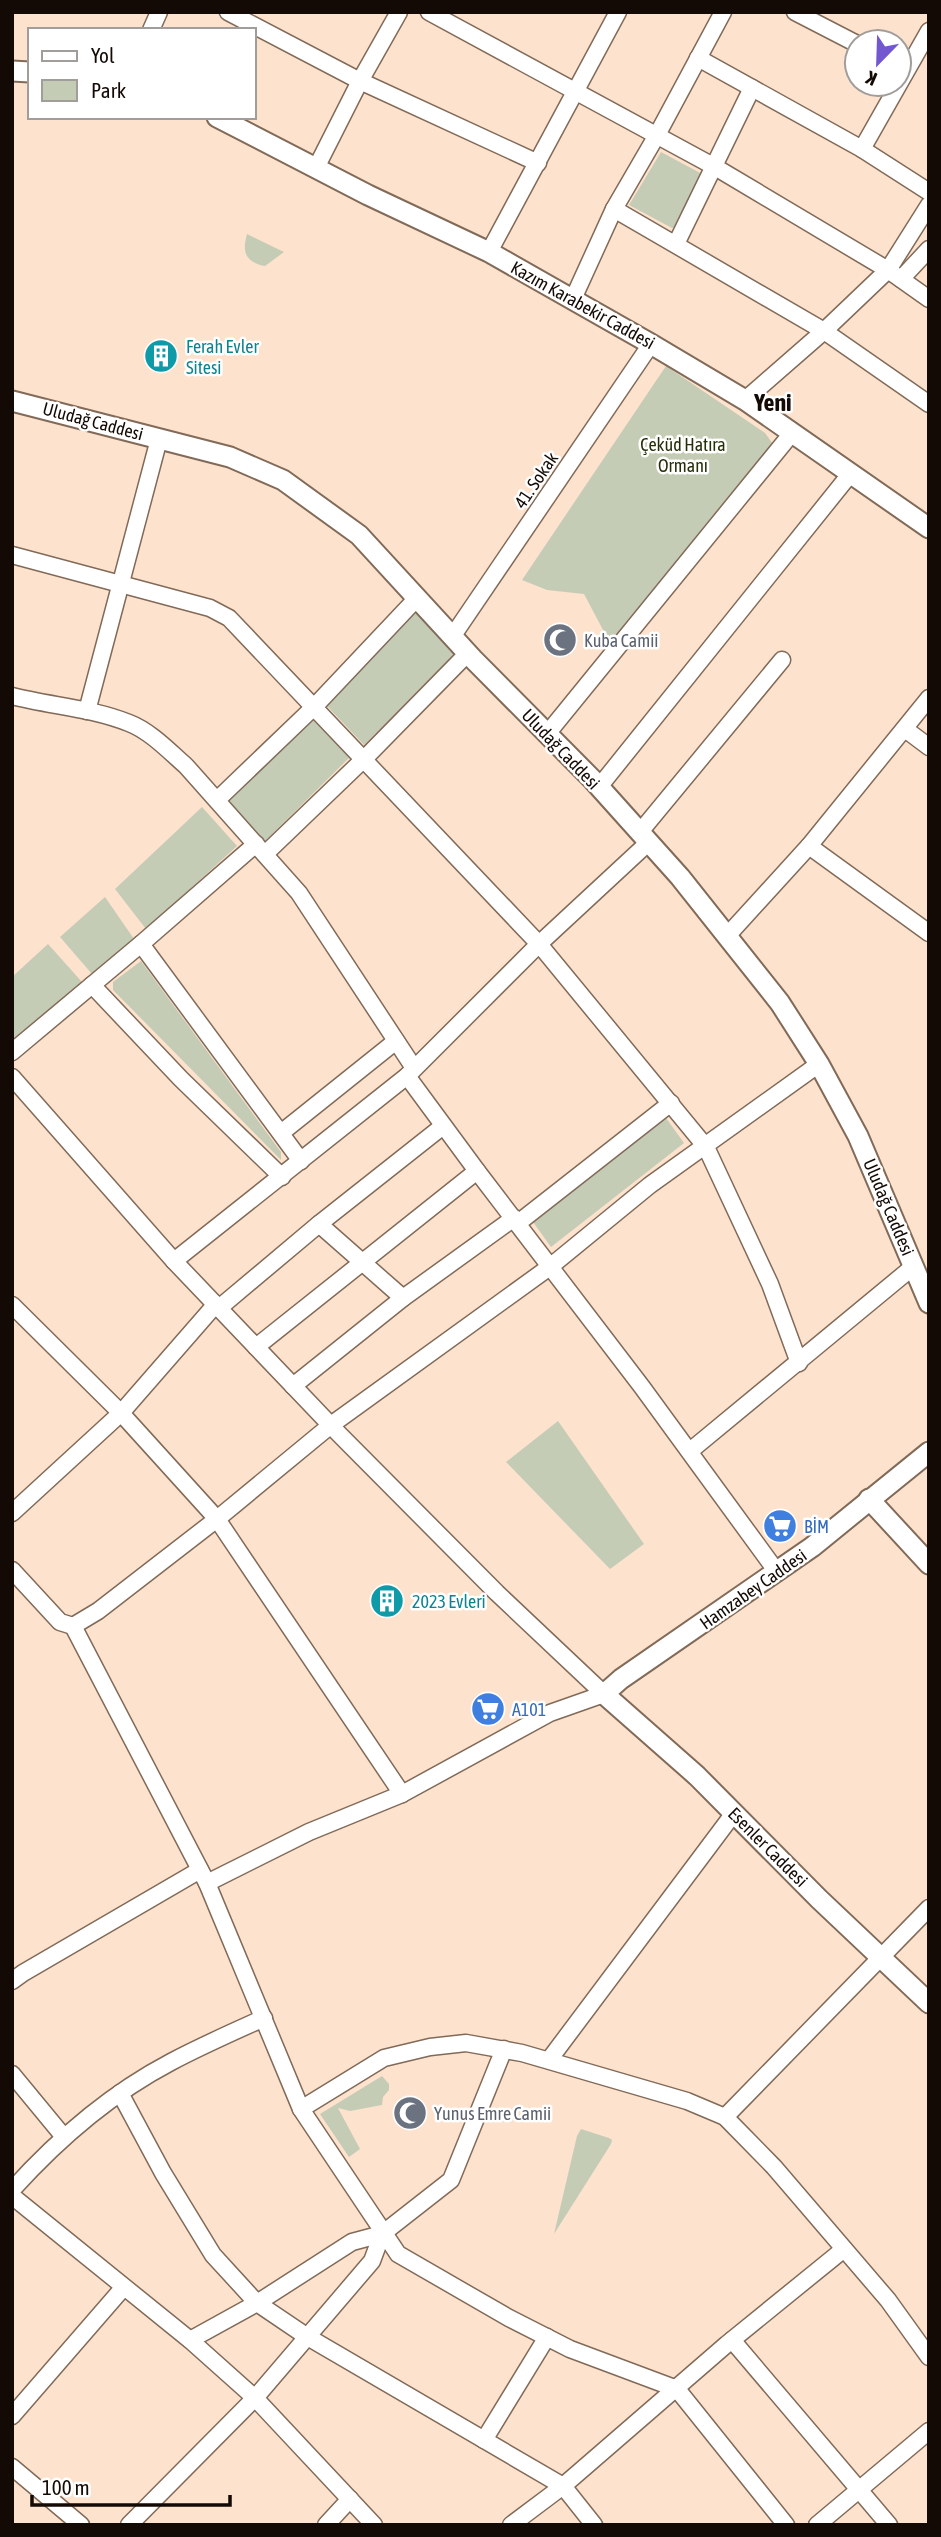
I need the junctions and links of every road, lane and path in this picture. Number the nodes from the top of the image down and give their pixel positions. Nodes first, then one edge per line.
1 (159, 12) edge
2 (228, 12) edge
3 (399, 12) edge
4 (429, 12) edge
5 (618, 12) edge
6 (723, 12) edge
7 (795, 12) edge
8 (816, 17) edge
9 (152, 28) edge
10 (929, 31) edge
11 (843, 35) edge
12 (913, 54) edge
13 (698, 58) junction
14 (360, 81) junction
15 (752, 88) junction
16 (577, 91) junction
17 (888, 98) edge
18 (221, 119) edge
19 (657, 135) junction
20 (862, 149) junction
21 (538, 163) junction
22 (316, 167) junction
23 (715, 167) junction
24 (929, 192) edge
25 (929, 205) edge
26 (614, 209) junction
27 (676, 244) junction
28 (929, 249) edge
29 (489, 252) junction
30 (894, 275) junction
31 (573, 299) junction
32 (929, 299) edge
33 (824, 331) junction
34 (651, 344) junction
35 (745, 400) junction
36 (12, 401) edge
37 (929, 404) edge
38 (792, 433) junction
39 (159, 439) junction
40 (851, 472) junction
41 (929, 527) edge
42 (12, 555) edge
43 (122, 583) junction
44 (417, 598) junction
45 (452, 637) junction
46 (468, 653) junction
47 (782, 660) dead end
48 (12, 696) edge
49 (929, 698) edge
50 (315, 706) junction
51 (87, 711) junction
52 (905, 729) junction
53 (547, 733) junction
54 (929, 747) edge
55 (364, 759) junction
56 (599, 787) junction
57 (217, 800) junction
58 (644, 837) junction
59 (808, 846) junction
60 (260, 849) junction
61 (929, 933) edge
62 (727, 936) junction
63 (141, 944) junction
64 (539, 944) junction
65 (92, 985) junction
66 (396, 1041) junction
67 (12, 1052) edge
68 (819, 1064) junction
69 (410, 1072) junction
70 (12, 1077) edge
71 (671, 1103) junction
72 (443, 1126) junction
73 (281, 1133) junction
74 (706, 1147) junction
75 (301, 1161) junction
76 (477, 1171) junction
77 (282, 1177) junction
78 (516, 1220) junction
79 (318, 1224) junction
80 (174, 1261) junction
81 (361, 1262) junction
82 (551, 1266) junction
83 (914, 1266) junction
84 (403, 1298) junction
85 (929, 1303) edge
86 (12, 1305) edge
87 (217, 1306) junction
88 (256, 1347) junction
89 (799, 1363) junction
90 (293, 1386) junction
91 (121, 1413) junction
92 (331, 1425) junction
93 (690, 1451) junction
94 (929, 1452) edge
95 (869, 1499) junction
96 (12, 1513) edge
97 (217, 1519) junction
98 (929, 1564) edge
99 (12, 1570) edge
100 (777, 1572) junction
101 (73, 1626) junction
102 (604, 1694) junction
103 (402, 1794) junction
104 (734, 1813) junction
105 (204, 1876) junction
106 (929, 1908) edge
107 (882, 1957) junction
108 (12, 1981) edge
109 (929, 2003) edge
110 (264, 2018) junction
111 (504, 2049) junction
112 (549, 2060) junction
113 (12, 2074) edge
114 (120, 2093) junction
115 (301, 2109) junction
116 (725, 2117) junction
117 (64, 2137) junction
118 (12, 2190) edge
119 (12, 2196) edge
120 (382, 2234) junction
121 (844, 2249) junction
122 (123, 2288) junction
123 (257, 2303) junction
124 (306, 2336) junction
125 (547, 2337) junction
126 (190, 2340) junction
127 (732, 2340) junction
128 (929, 2357) edge
129 (677, 2389) junction
130 (255, 2398) junction
131 (12, 2416) edge
132 (929, 2431) edge
133 (484, 2440) junction
134 (12, 2467) edge
135 (563, 2486) junction
136 (858, 2488) junction
137 (350, 2499) junction
138 (81, 2525) edge
139 (129, 2525) edge
140 (326, 2525) edge
141 (374, 2525) edge
142 (511, 2525) edge
143 (594, 2525) edge
144 (786, 2525) edge
145 (817, 2525) edge
146 (889, 2525) edge

1 - 9 street
2 - 14 street
3 - 14 street
4 - 16 street
5 - 16 street
6 - 13 street
7 - 8 street
8 - 11 street
10 - 12 street
13 - 15 street
13 - 19 street
14 - 21 street
14 - 22 street
15 - 20 street
15 - 23 street
16 - 19 street
16 - 21 street
17 - 20 street
18 - 22 street, Kazım Karabekir Caddesi
19 - 23 street
19 - 26 street
20 - 24 street
21 - 29 street
22 - 29 street, Kazım Karabekir Caddesi
23 - 27 street
23 - 30 street
25 - 30 street
26 - 27 street
26 - 31 street
27 - 33 street
28 - 30 street
29 - 31 street, Kazım Karabekir Caddesi
30 - 32 street
30 - 33 street
31 - 34 street, Kazım Karabekir Caddesi
33 - 35 street
33 - 37 street
34 - 35 street, Kazım Karabekir Caddesi
34 - 45 street, 41. Sokak
35 - 38 street, Kazım Karabekir Caddesi
36 - 39 street, Uludağ Caddesi
38 - 40 street, Kazım Karabekir Caddesi
38 - 53 street
39 - 43 street
39 - 44 street, Uludağ Caddesi
40 - 41 street, Kazım Karabekir Caddesi
40 - 56 street
42 - 43 street
43 - 50 street
43 - 51 street
44 - 45 street, Uludağ Caddesi
44 - 50 street
45 - 46 street, Uludağ Caddesi
46 - 53 street, Uludağ Caddesi
46 - 55 street
47 - 58 street
48 - 51 street
49 - 52 street
50 - 55 street
50 - 57 street
51 - 57 street
52 - 54 street
52 - 59 street
53 - 56 street, Uludağ Caddesi
55 - 60 street
55 - 64 street
56 - 58 street, Uludağ Caddesi
57 - 60 street
58 - 62 street, Uludağ Caddesi
58 - 64 street
59 - 61 street
59 - 62 street
60 - 63 street
60 - 66 street
62 - 68 street, Uludağ Caddesi
63 - 65 street
63 - 73 street
64 - 69 street
64 - 71 street
65 - 67 street
65 - 77 street
66 - 69 street
66 - 73 street
68 - 74 street
68 - 83 street, Uludağ Caddesi
69 - 72 street
69 - 75 street
70 - 80 street
71 - 74 street
71 - 78 street
72 - 76 street
72 - 79 street
73 - 75 street
74 - 82 street
74 - 89 street
75 - 77 street
76 - 78 street
76 - 81 street
77 - 80 street
78 - 82 street
78 - 84 street
79 - 81 street
79 - 87 street
80 - 87 street
81 - 84 street
81 - 88 street
82 - 92 street
82 - 93 street
83 - 85 street, Uludağ Caddesi
83 - 89 street
84 - 90 street
86 - 91 street
87 - 88 street
87 - 91 street
88 - 90 street
89 - 93 street
90 - 92 street
91 - 96 street
91 - 97 street
92 - 97 street
92 - 102 street
93 - 100 street
94 - 95 street, Hamzabey Caddesi
95 - 98 street
95 - 100 street, Hamzabey Caddesi
97 - 101 street
97 - 103 street
99 - 101 street
100 - 102 street, Hamzabey Caddesi
101 - 105 street
102 - 103 street
102 - 104 street, Esenler Caddesi
103 - 105 street
104 - 107 street, Esenler Caddesi
104 - 112 street
105 - 108 street
105 - 110 street
106 - 107 street
107 - 109 street, Esenler Caddesi
107 - 116 street
110 - 114 street
110 - 115 street
111 - 112 street
111 - 115 street
111 - 120 street
112 - 116 street
113 - 117 street
114 - 117 street
114 - 123 street
115 - 120 street
116 - 121 street
117 - 118 street
119 - 122 street
120 - 123 street
120 - 124 street
120 - 125 street
121 - 127 street
121 - 128 street
122 - 126 street
122 - 131 street
123 - 124 street
123 - 126 street
124 - 130 street
124 - 133 street
125 - 129 street
125 - 133 street
126 - 130 street
127 - 129 street
127 - 136 street
129 - 135 street
129 - 144 street
130 - 137 street
130 - 139 street
132 - 136 street
133 - 135 street
134 - 138 street
135 - 142 street
135 - 143 street
136 - 145 street
136 - 146 street
137 - 140 street
137 - 141 street

